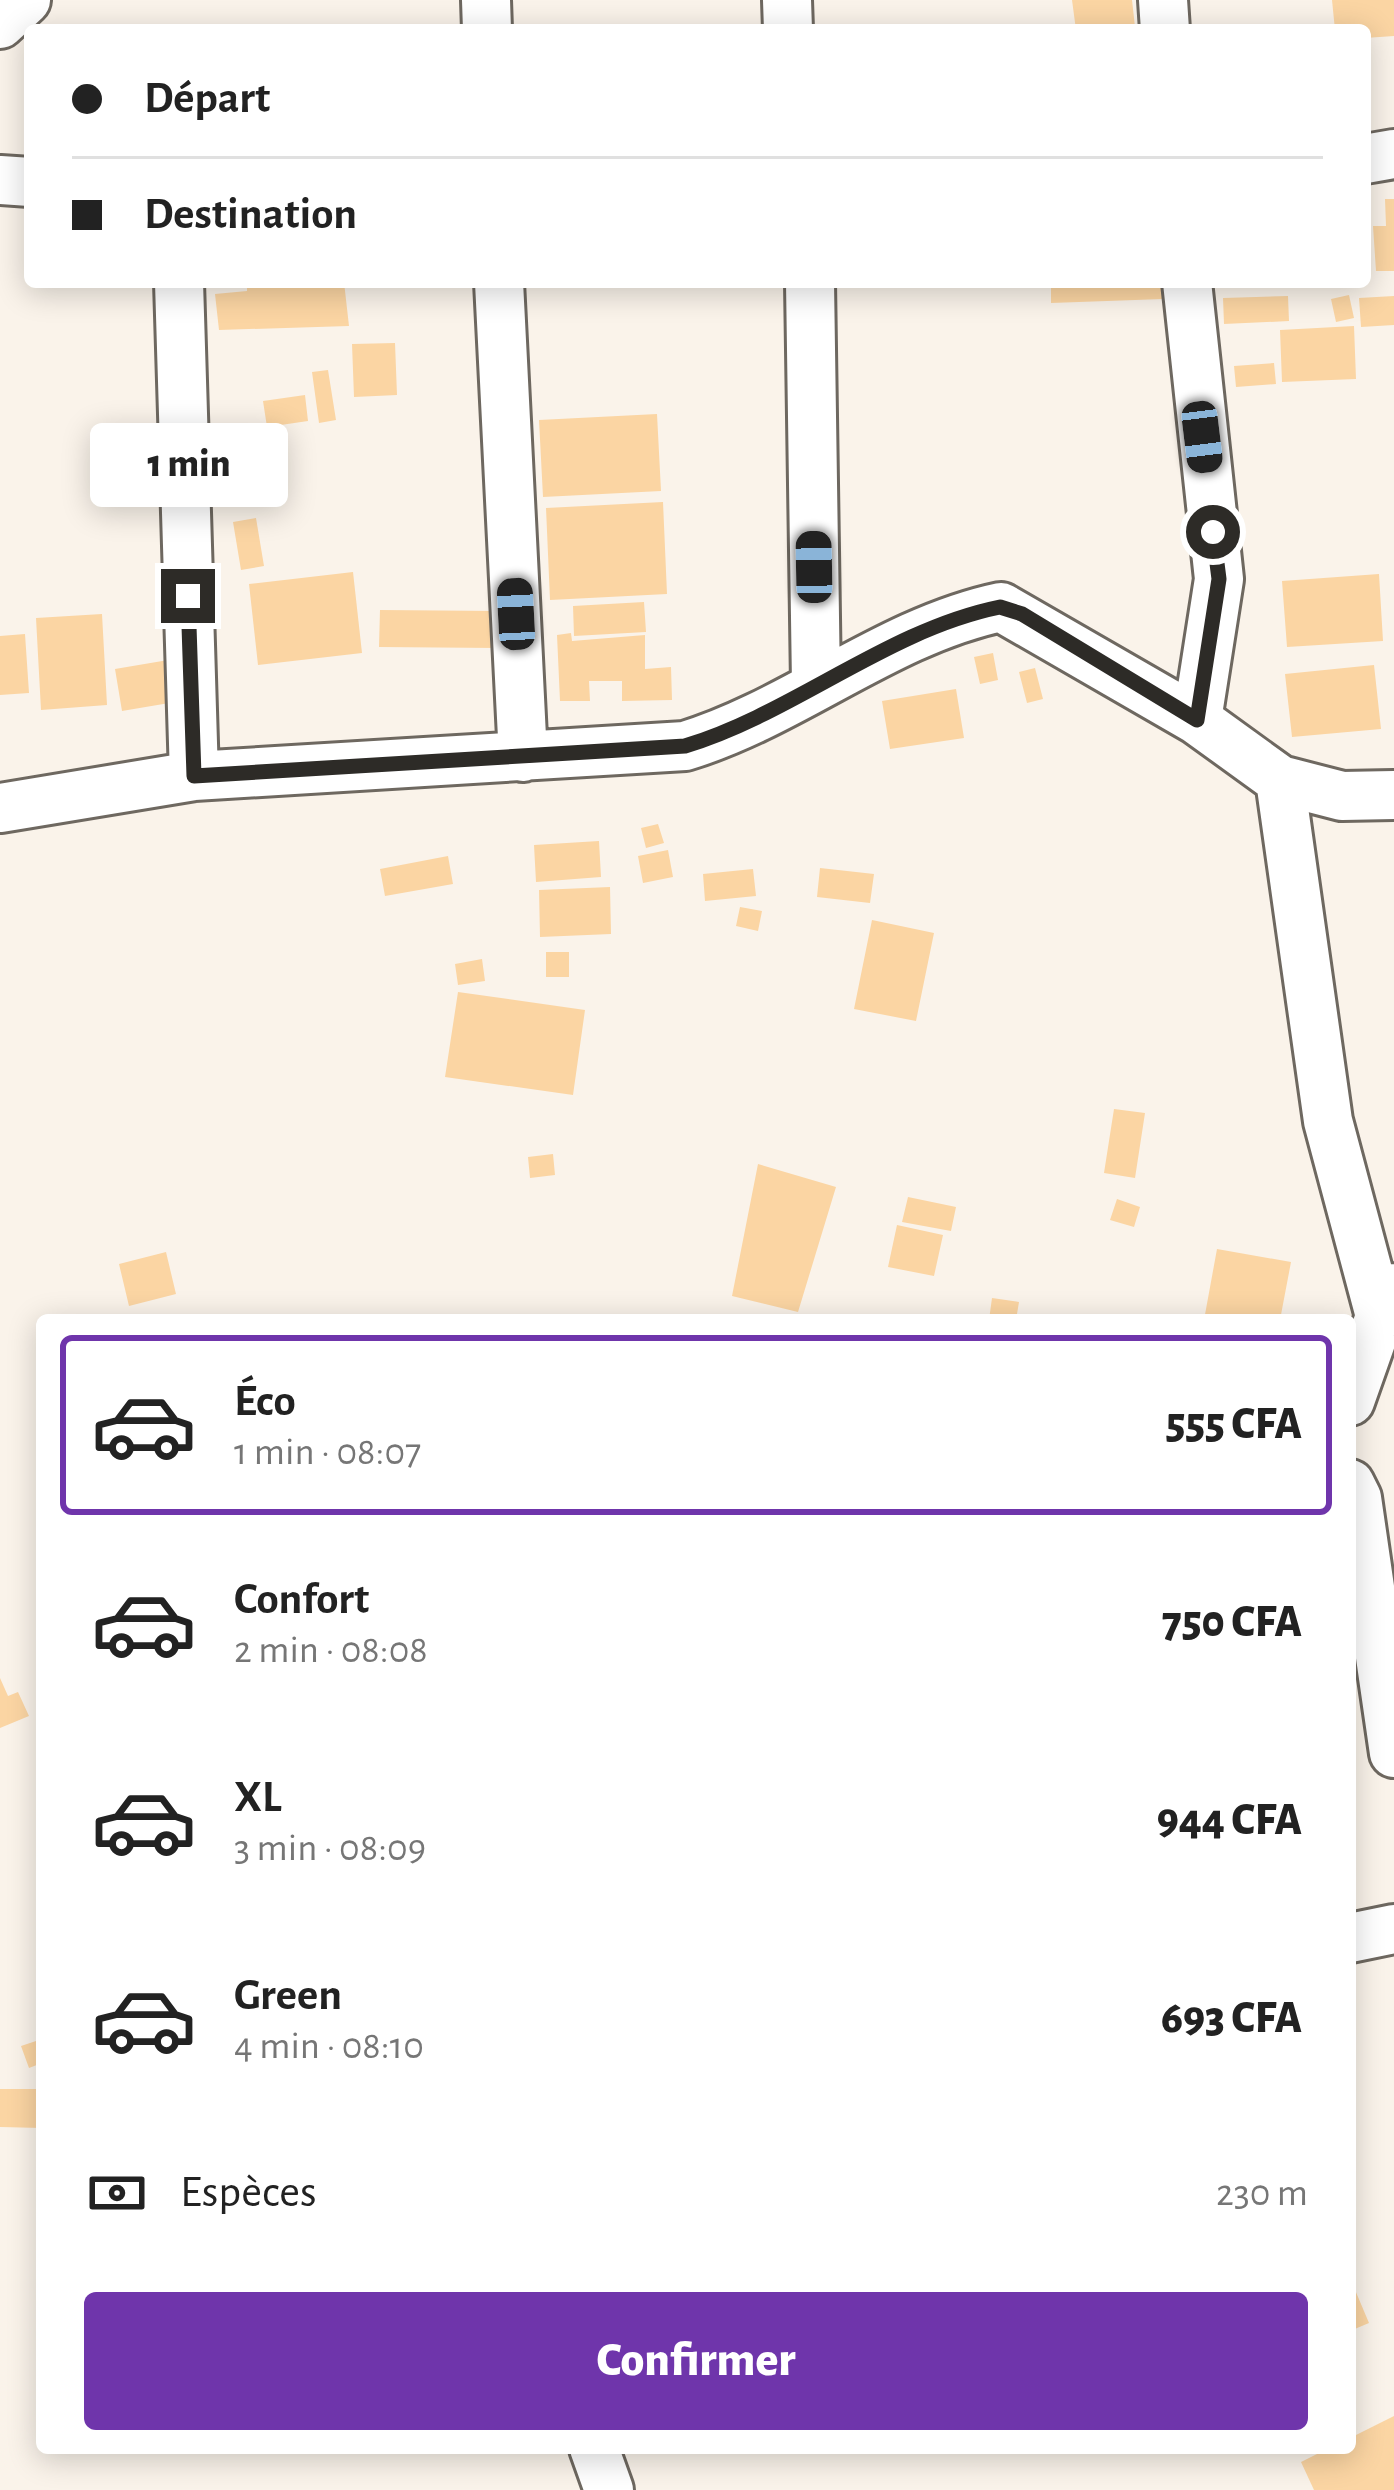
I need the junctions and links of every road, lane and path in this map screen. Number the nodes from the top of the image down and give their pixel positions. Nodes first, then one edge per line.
1 (26, 0) edge
2 (0, 23) edge
3 (179, 288) edge
4 (499, 288) edge
5 (810, 288) edge
6 (1188, 288) edge
7 (816, 684) junction
8 (1197, 720) junction
9 (524, 757) junction
10 (194, 776) junction
11 (1280, 780) junction
12 (1394, 795) edge
13 (0, 808) edge
14 (1387, 1297) edge
15 (1356, 1384) edge
16 (1356, 1496) edge
17 (1394, 1753) edge
18 (1394, 1929) edge
19 (1356, 1937) edge
20 (596, 2454) edge
21 (609, 2490) edge

1 - 2 street
3 - 10 street
4 - 9 street
5 - 7 street
6 - 8 street
7 - 8 street
7 - 9 street
8 - 11 street
9 - 10 street
10 - 13 street
11 - 12 street
11 - 14 street
14 - 15 street
16 - 17 street
18 - 19 street
20 - 21 street

